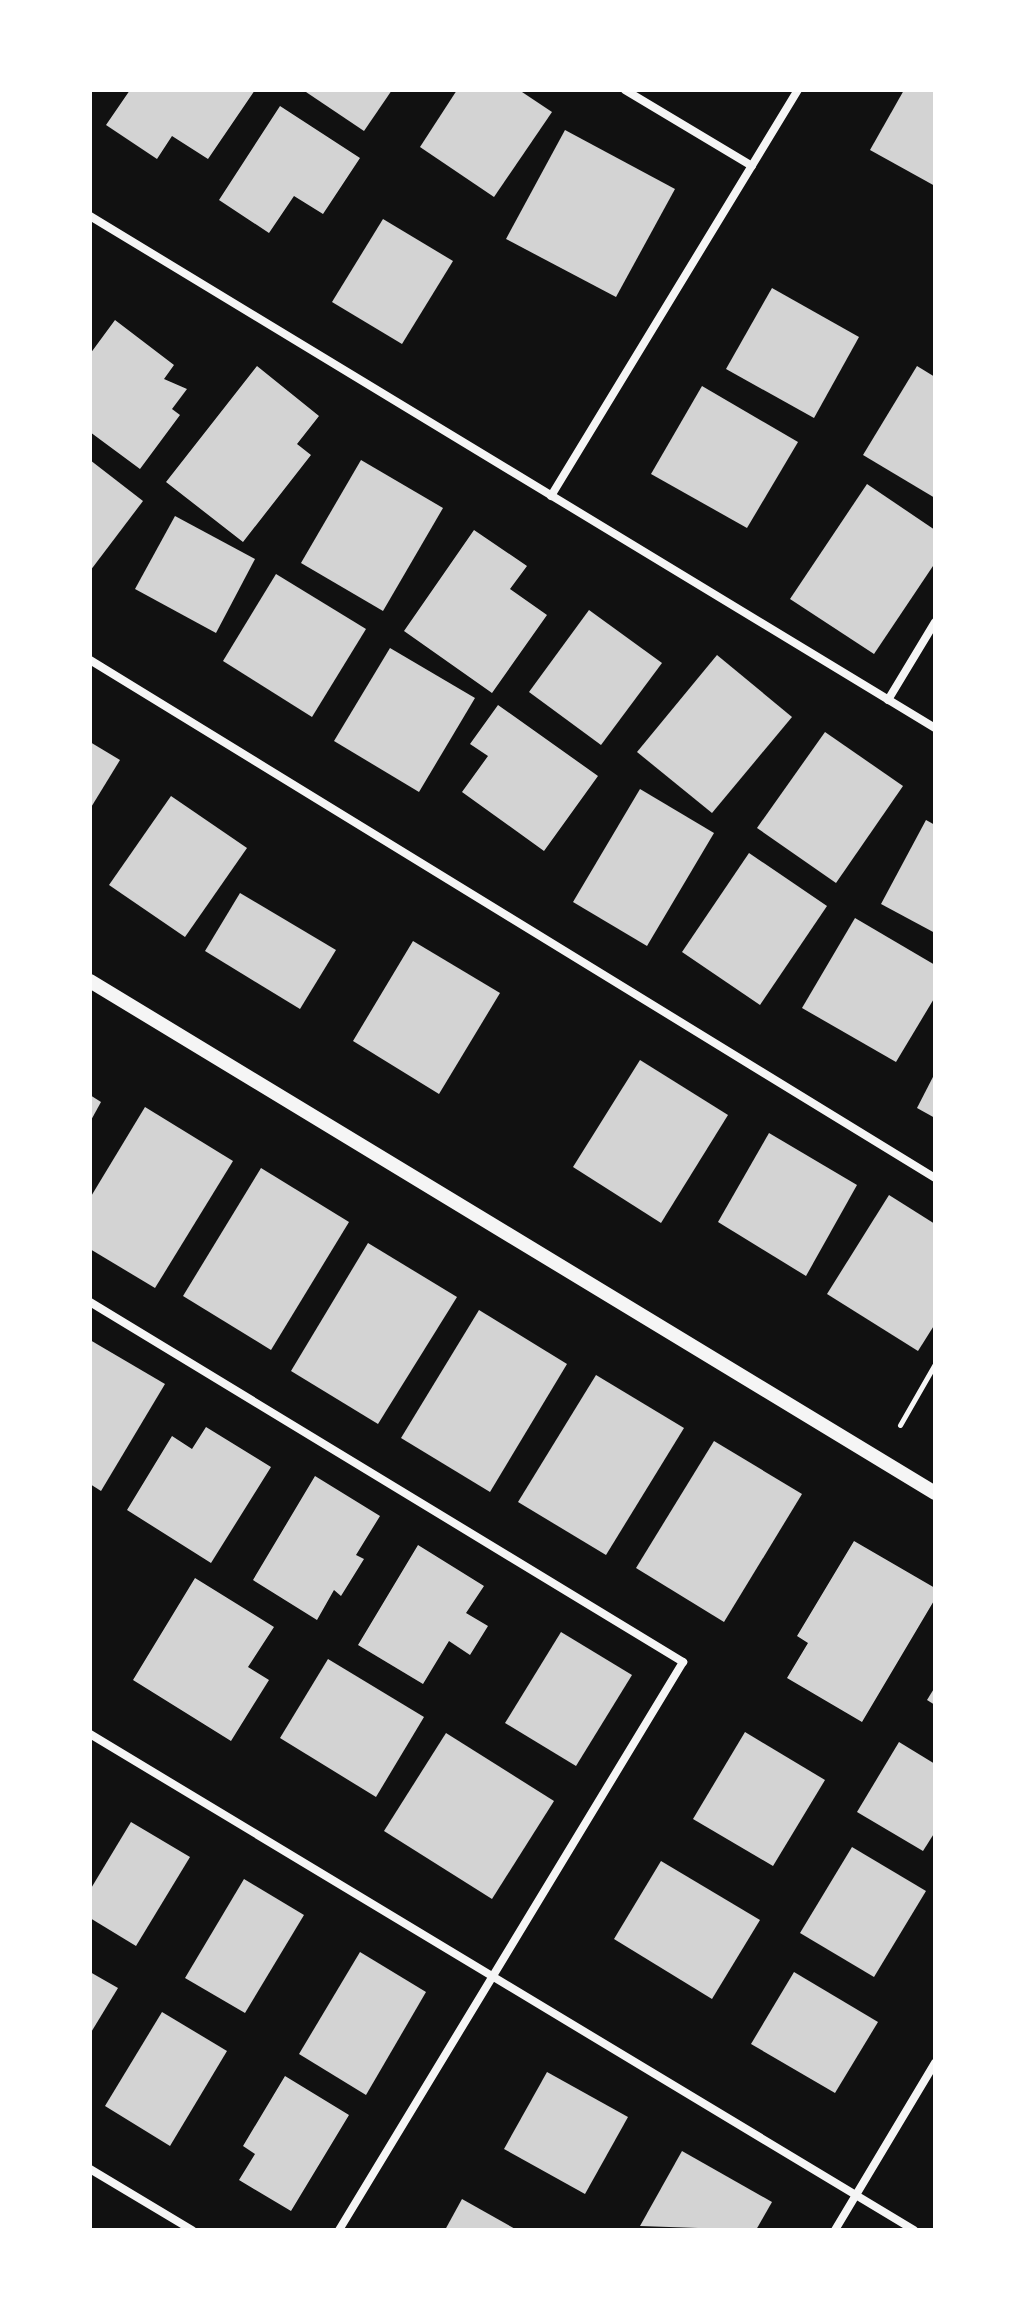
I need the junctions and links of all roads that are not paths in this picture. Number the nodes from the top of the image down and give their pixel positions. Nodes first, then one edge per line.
1 (625, 90) edge
2 (798, 90) edge
3 (752, 166) junction
4 (90, 216) edge
5 (551, 496) junction
6 (935, 622) edge
7 (90, 660) edge
8 (888, 700) junction
9 (935, 728) edge
10 (90, 981) edge
11 (935, 1178) edge
12 (90, 1302) edge
13 (935, 1493) edge
14 (90, 1734) edge
15 (492, 1977) junction
16 (935, 2063) edge
17 (90, 2169) edge
18 (856, 2195) junction
19 (192, 2230) edge
20 (339, 2230) edge
21 (835, 2230) edge
22 (914, 2230) edge

1 - 3 street
2 - 3 street
3 - 5 street
4 - 5 street
5 - 8 street
6 - 8 street
7 - 11 street
8 - 9 street
10 - 13 street
12 - 15 street
14 - 15 street
15 - 18 street
15 - 20 street
16 - 18 street
17 - 19 street
18 - 21 street
18 - 22 street

